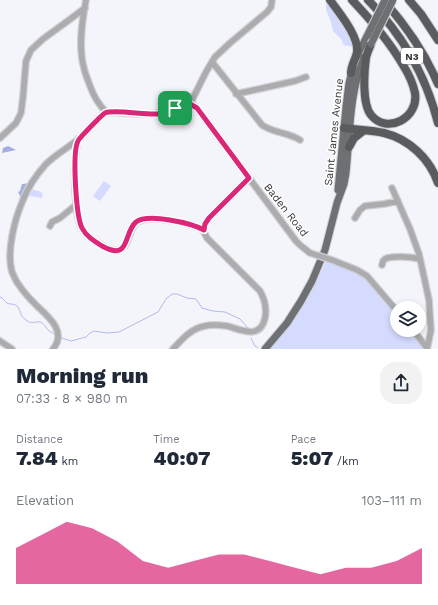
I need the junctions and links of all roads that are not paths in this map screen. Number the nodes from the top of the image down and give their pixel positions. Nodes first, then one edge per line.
1 (86, 0) edge
2 (272, 0) edge
3 (330, 0) edge
4 (352, 0) edge
5 (368, 0) edge
6 (384, 0) edge
7 (393, 0) edge
8 (410, 0) edge
9 (85, 8) junction
10 (69, 20) junction
11 (82, 27) junction
12 (369, 40) junction
13 (438, 40) edge
14 (212, 62) junction
15 (351, 73) junction
16 (306, 77) dead end
17 (438, 84) edge
18 (236, 94) junction
19 (190, 104) junction
20 (106, 112) junction
21 (438, 123) edge
22 (347, 128) junction
23 (363, 131) junction
24 (0, 138) edge
25 (78, 140) junction
26 (300, 140) dead end
27 (349, 147) junction
28 (249, 178) junction
29 (438, 183) edge
30 (392, 188) dead end
31 (398, 201) junction
32 (337, 202) junction
33 (77, 204) junction
34 (355, 218) dead end
35 (50, 226) dead end
36 (204, 230) junction
37 (420, 259) junction
38 (382, 265) dead end
39 (390, 303) edge
40 (419, 337) edge
41 (0, 341) edge
42 (428, 348) edge
43 (12, 349) edge
44 (53, 349) edge
45 (173, 349) edge
46 (265, 349) edge

1 - 9 street
2 - 14 street
3 - 15 highway
4 - 12 highway
5 - 21 highway, N3
6 - 12 main road, Saint James Avenue, bridge
6 - 17 highway, N3
7 - 12 main road, Saint James Avenue, bridge
8 - 13 highway
9 - 10 street
9 - 11 street
10 - 11 street
10 - 24 street
11 - 20 street
12 - 15 main road, Saint James Avenue
12 - 22 main road, Saint James Avenue
14 - 18 street
14 - 19 street
15 - 22 main road, Saint James Avenue
16 - 18 street
18 - 26 street
19 - 20 street
19 - 28 street, Baden Road
20 - 25 street
22 - 23 highway
22 - 27 main road, Saint James Avenue
22 - 32 main road, Saint James Avenue
23 - 27 highway
23 - 29 highway
25 - 33 street
25 - 44 street
27 - 32 main road, Saint James Avenue
28 - 36 street
28 - 39 street, Baden Road, bridge
30 - 31 street
31 - 34 street
31 - 37 street
32 - 46 main road, Saint James Avenue
33 - 35 street
33 - 36 street
36 - 45 street
37 - 38 street
37 - 42 street
40 - 42 street
41 - 43 street

